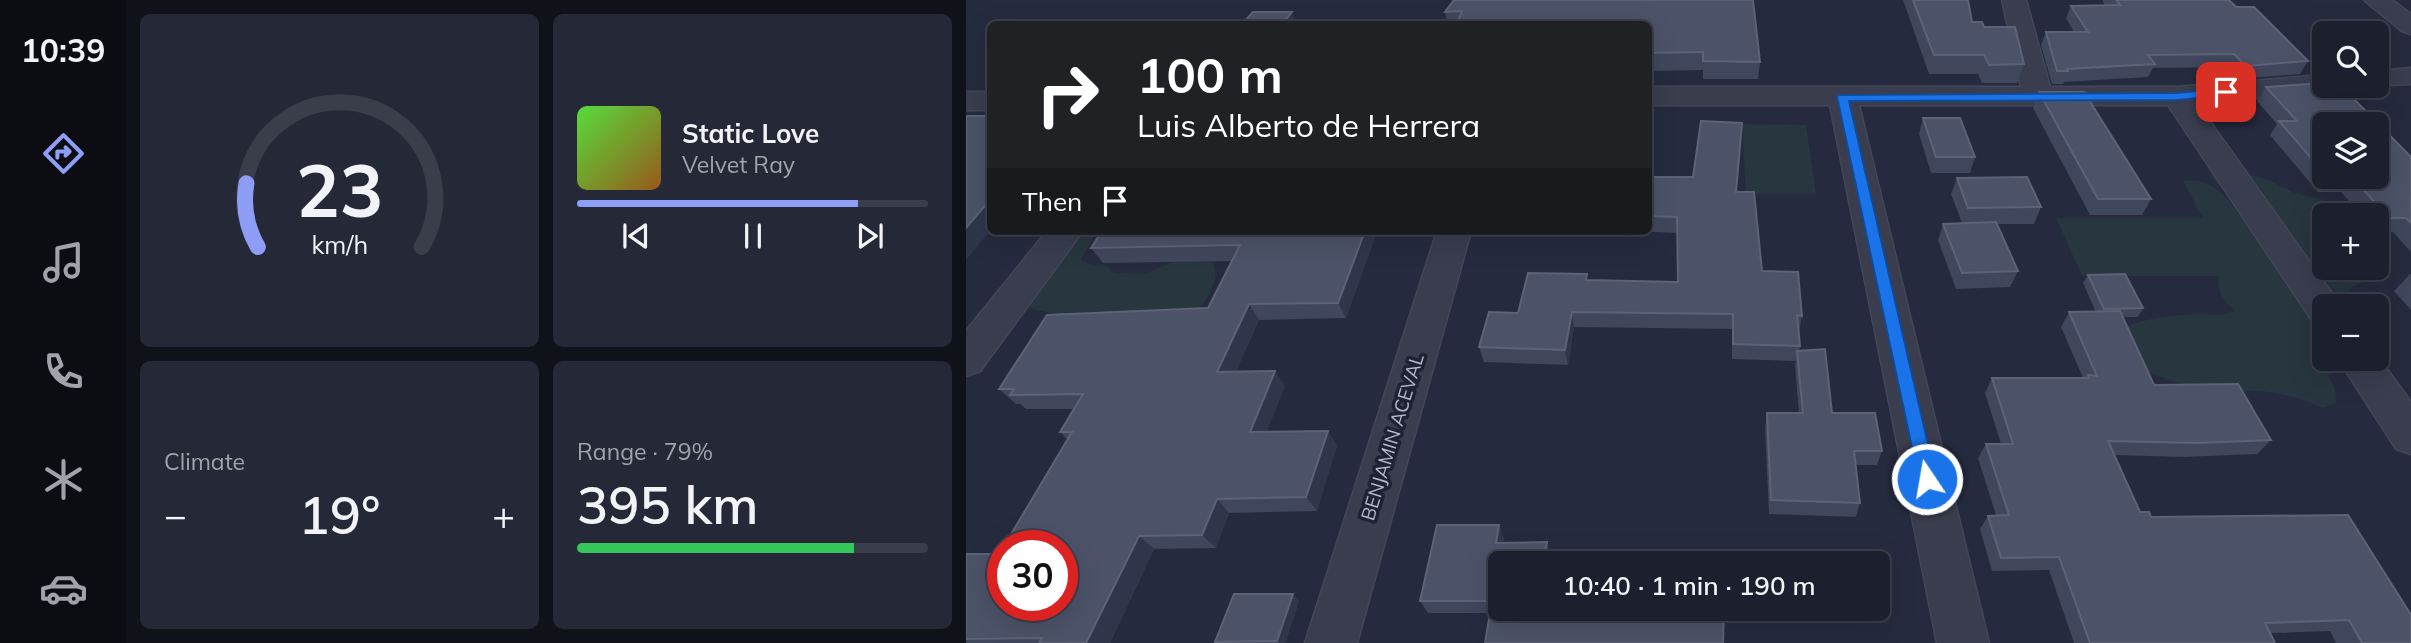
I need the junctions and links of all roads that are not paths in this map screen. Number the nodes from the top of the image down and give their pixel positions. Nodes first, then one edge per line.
1 (2014, 0) edge
2 (2376, 0) edge
3 (2411, 26) edge
4 (2411, 76) edge
5 (2389, 78) edge
6 (2312, 85) edge
7 (1652, 96) edge
8 (2177, 96) junction
9 (1843, 97) junction
10 (2038, 97) junction
11 (966, 101) edge
12 (987, 101) edge
13 (1063, 235) edge
14 (1453, 235) edge
15 (2314, 294) edge
16 (966, 360) edge
17 (2366, 371) edge
18 (2411, 436) edge
19 (1331, 643) edge
20 (1963, 643) edge

1 - 10 street
2 - 3 street
4 - 5 street
6 - 8 street
7 - 9 street
8 - 10 street
8 - 15 street
9 - 10 street
9 - 20 street
11 - 12 street
13 - 16 street
14 - 19 street, BENJAMIN ACEVAL
17 - 18 street

